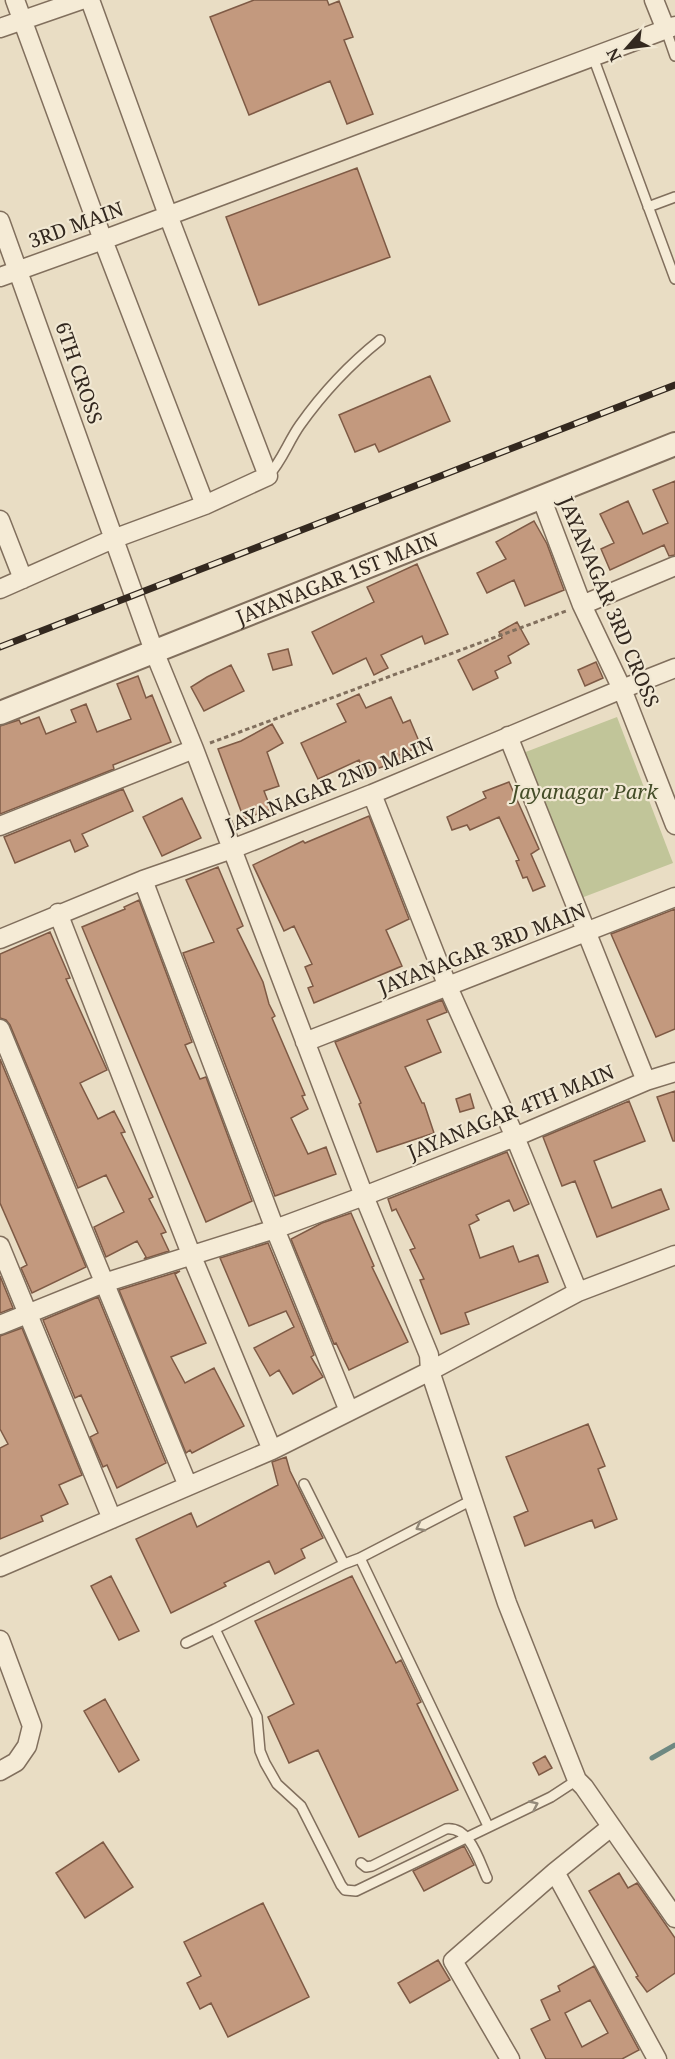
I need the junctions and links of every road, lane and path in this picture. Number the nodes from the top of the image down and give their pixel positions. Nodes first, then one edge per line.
1 (15, 0) edge
2 (81, 0) edge
3 (90, 0) edge
4 (654, 0) edge
5 (23, 20) junction
6 (0, 28) edge
7 (670, 28) edge
8 (675, 56) edge
9 (593, 57) junction
10 (675, 197) edge
11 (648, 207) junction
12 (168, 215) junction
13 (0, 221) edge
14 (103, 240) junction
15 (19, 270) junction
16 (0, 277) edge
17 (675, 279) edge
18 (380, 340) dead end
19 (675, 444) edge
20 (268, 476) junction
21 (541, 497) junction
22 (205, 505) junction
23 (0, 520) edge
24 (113, 539) junction
25 (675, 566) edge
26 (23, 579) junction
27 (0, 589) edge
28 (582, 605) junction
29 (154, 651) junction
30 (675, 668) edge
31 (622, 689) junction
32 (0, 713) edge
33 (508, 736) junction
34 (194, 748) junction
35 (669, 790) edge
36 (372, 794) junction
37 (675, 825) edge
38 (0, 826) edge
39 (232, 849) junction
40 (143, 880) junction
41 (675, 897) edge
42 (58, 913) junction
43 (587, 932) junction
44 (0, 939) edge
45 (448, 987) junction
46 (0, 1029) edge
47 (305, 1042) junction
48 (675, 1072) edge
49 (646, 1081) junction
50 (515, 1137) junction
51 (364, 1196) junction
52 (275, 1229) junction
53 (0, 1246) edge
54 (191, 1254) junction
55 (675, 1255) edge
56 (104, 1283) junction
57 (578, 1292) junction
58 (28, 1314) junction
59 (0, 1325) edge
60 (430, 1371) junction
61 (350, 1411) junction
62 (272, 1450) junction
63 (304, 1484) dead end
64 (188, 1486) junction
65 (472, 1500) junction
66 (112, 1519) junction
67 (360, 1558) junction
68 (344, 1564) junction
69 (0, 1567) edge
70 (215, 1629) junction
71 (0, 1640) edge
72 (186, 1643) dead end
73 (7, 1678) edge
74 (0, 1771) edge
75 (580, 1784) junction
76 (609, 1824) junction
77 (488, 1826) junction
78 (467, 1837) junction
79 (361, 1863) dead end
80 (555, 1872) junction
81 (488, 1878) dead end
82 (675, 1918) edge
83 (510, 2059) edge
84 (657, 2059) edge

1 - 5 street
2 - 5 street
3 - 12 street
4 - 7 street
5 - 6 street
5 - 14 street
7 - 8 lane
7 - 9 street, 3RD MAIN
9 - 11 lane
9 - 12 street, 3RD MAIN
10 - 11 lane
11 - 17 lane
12 - 14 street, 3RD MAIN
12 - 20 street
13 - 15 street, 6TH CROSS
14 - 15 street, 3RD MAIN
14 - 22 street
15 - 16 street, 3RD MAIN
15 - 24 street, 6TH CROSS
18 - 20 lane
19 - 21 street, JAYANAGAR 1ST MAIN
20 - 22 street
21 - 28 street, JAYANAGAR 3RD CROSS
21 - 29 street, JAYANAGAR 1ST MAIN
22 - 24 street
23 - 26 street
24 - 26 street
24 - 29 street, 6TH CROSS
25 - 28 street
26 - 27 street
28 - 31 street, JAYANAGAR 3RD CROSS
28 - 34 path
29 - 32 street, JAYANAGAR 1ST MAIN
29 - 34 street, 6TH CROSS
30 - 31 street, JAYANAGAR 2ND MAIN
31 - 33 street, JAYANAGAR 2ND MAIN
31 - 35 street, JAYANAGAR 3RD CROSS
33 - 36 street, JAYANAGAR 2ND MAIN
33 - 43 street
34 - 38 street
34 - 39 street, 6TH CROSS
35 - 37 street, JAYANAGAR 3RD CROSS
36 - 39 street, JAYANAGAR 2ND MAIN
36 - 45 street
39 - 40 street, JAYANAGAR 2ND MAIN
39 - 47 street, 6TH CROSS
40 - 42 street, JAYANAGAR 2ND MAIN
40 - 52 street
41 - 43 street, JAYANAGAR 3RD MAIN
42 - 44 street, JAYANAGAR 2ND MAIN
42 - 54 street
43 - 45 street, JAYANAGAR 3RD MAIN
43 - 49 street
45 - 47 street, JAYANAGAR 3RD MAIN
45 - 50 street
46 - 56 street
47 - 51 street, 6TH CROSS
48 - 49 street, JAYANAGAR 4TH MAIN
49 - 50 street, JAYANAGAR 4TH MAIN
50 - 51 street, JAYANAGAR 4TH MAIN
50 - 57 street
51 - 52 street, JAYANAGAR 4TH MAIN
51 - 60 street, 6TH CROSS
52 - 54 street, JAYANAGAR 4TH MAIN
52 - 61 street
53 - 58 street
54 - 56 street, JAYANAGAR 4TH MAIN
54 - 62 street
55 - 57 street
56 - 58 street, JAYANAGAR 4TH MAIN
56 - 64 street
57 - 60 street
58 - 59 street, JAYANAGAR 4TH MAIN
58 - 66 street
60 - 61 street
60 - 65 street, 6TH CROSS
61 - 62 street
62 - 64 street
63 - 68 lane
64 - 66 street
65 -> 67 lane
65 - 75 street, 6TH CROSS
66 - 69 street
67 - 68 lane
67 - 77 lane
68 - 70 lane
70 - 72 lane
70 - 78 lane
71 - 73 street
73 - 74 street
75 - 76 street, 6TH CROSS
77 -> 75 lane
76 - 80 street
76 - 82 street, 6TH CROSS
77 - 78 lane
78 - 79 lane
78 - 81 lane
80 - 83 street
80 - 84 street

